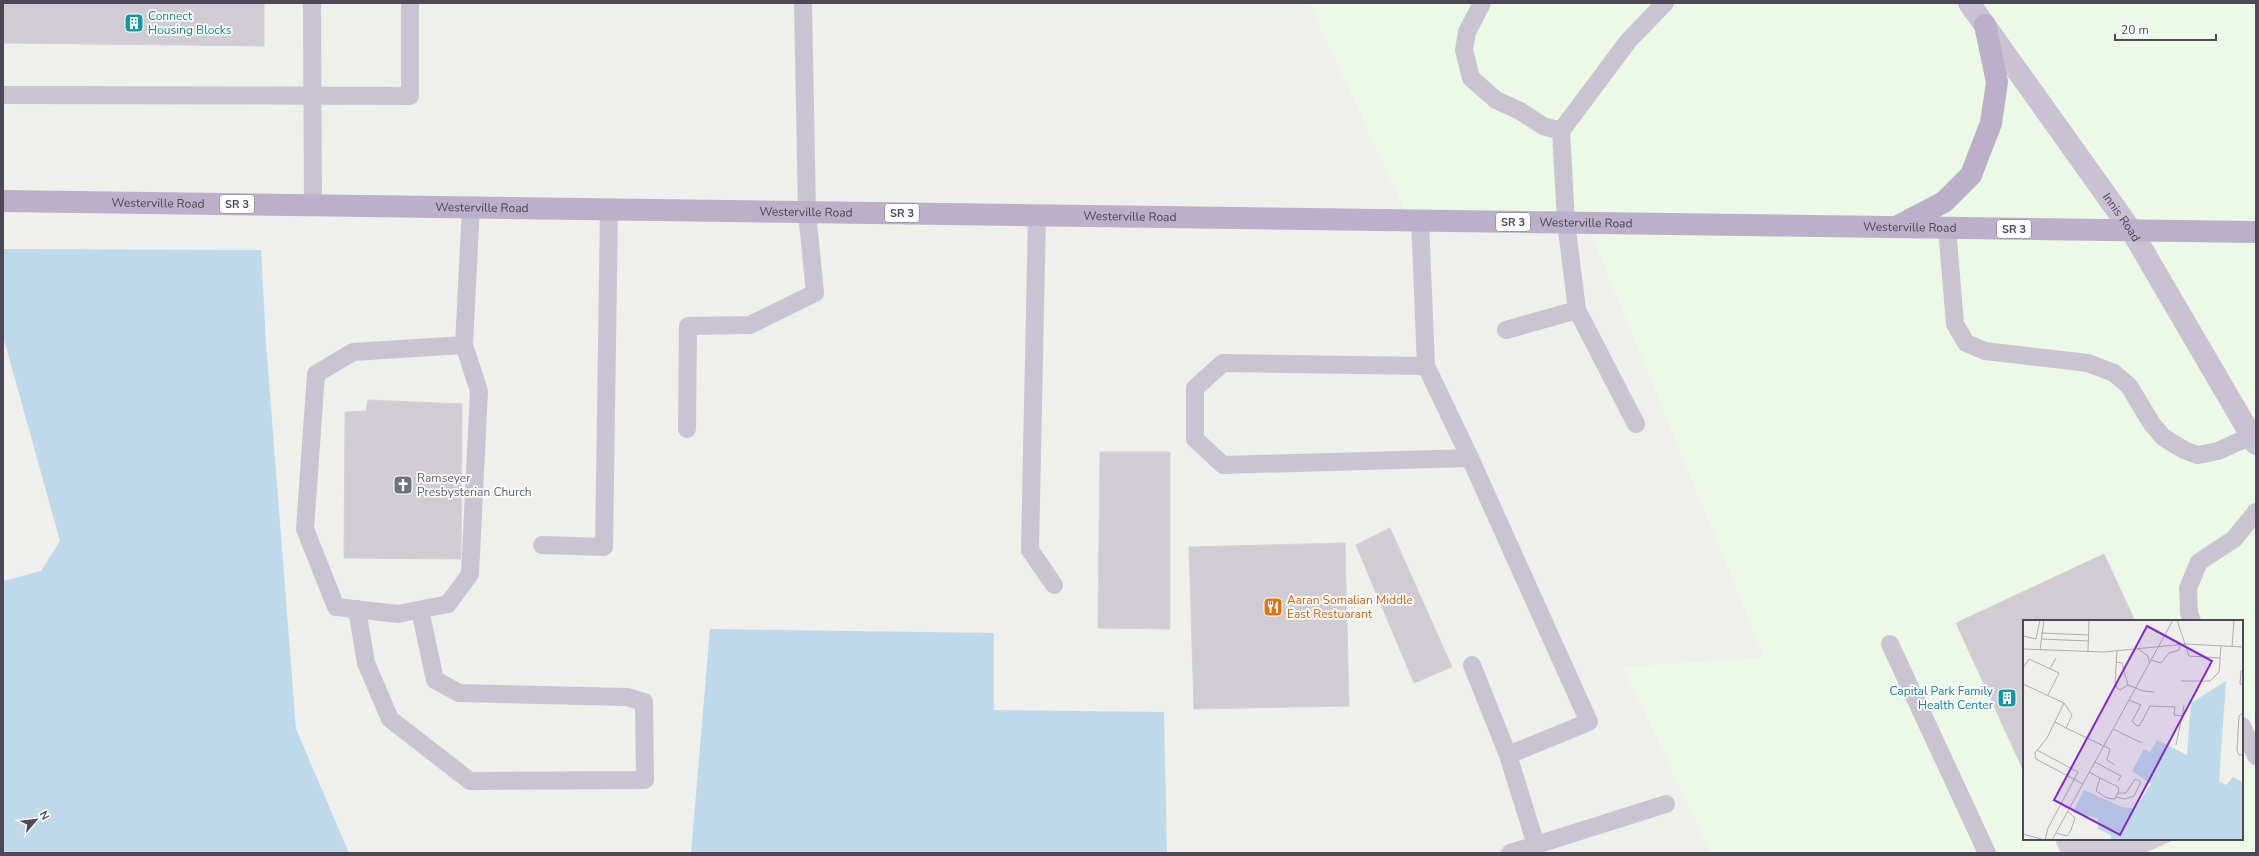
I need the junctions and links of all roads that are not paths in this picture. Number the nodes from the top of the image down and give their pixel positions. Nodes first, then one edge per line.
1 (312, 3) edge
2 (410, 3) edge
3 (803, 3) edge
4 (1482, 3) edge
5 (1665, 3) edge
6 (1969, 3) edge
7 (1984, 25) junction
8 (3, 95) edge
9 (312, 96) junction
10 (1561, 131) junction
11 (3, 201) edge
12 (313, 205) junction
13 (471, 207) junction
14 (609, 209) junction
15 (807, 212) junction
16 (1037, 215) junction
17 (1420, 220) junction
18 (1566, 222) junction
19 (1897, 227) junction
20 (1947, 228) junction
21 (2131, 230) junction
22 (2256, 232) edge
23 (1577, 310) junction
24 (1506, 330) dead end
25 (464, 345) junction
26 (1426, 366) junction
27 (1636, 424) dead end
28 (687, 429) dead end
29 (2254, 440) edge
30 (1470, 458) junction
31 (2256, 512) edge
32 (542, 545) dead end
33 (1054, 585) dead end
34 (357, 609) junction
35 (420, 610) junction
36 (2192, 620) edge
37 (1890, 644) dead end
38 (1472, 665) dead end
39 (2243, 728) edge
40 (1508, 755) junction
41 (2256, 756) edge
42 (1666, 804) dead end
43 (1536, 845) junction
44 (1510, 853) edge
45 (1987, 853) edge

1 - 9 lane
2 - 9 lane
3 - 15 lane
4 - 10 lane
5 - 10 lane
6 - 7 main road, Innis Road
7 - 19 main road
7 - 21 main road, Innis Road
8 - 9 lane
9 - 12 lane
10 - 18 lane
11 - 12 main road, Westerville Road / SR 3
12 - 13 main road, Westerville Road / SR 3
13 - 14 main road, Westerville Road / SR 3
13 - 25 lane
14 - 15 main road, Westerville Road / SR 3
14 - 32 lane
15 - 16 main road, Westerville Road / SR 3
15 - 28 lane
16 - 17 main road, Westerville Road / SR 3
16 - 33 lane
17 - 18 main road, Westerville Road / SR 3
17 - 26 lane
18 - 19 main road, Westerville Road / SR 3
18 - 23 lane
19 - 20 main road, Westerville Road / SR 3
20 - 21 main road, Westerville Road / SR 3
20 - 29 lane
21 - 22 main road, Westerville Road / SR 3
21 - 29 main road, Innis Road
23 - 24 lane
23 - 27 lane
25 - 34 lane
25 - 35 lane
26 - 30 lane
26 - 30 lane
30 - 40 lane
31 - 36 lane
34 - 35 lane
34 - 35 lane
37 - 45 lane
38 - 40 lane
39 - 41 lane
40 - 43 lane
42 - 43 lane
43 - 44 lane

